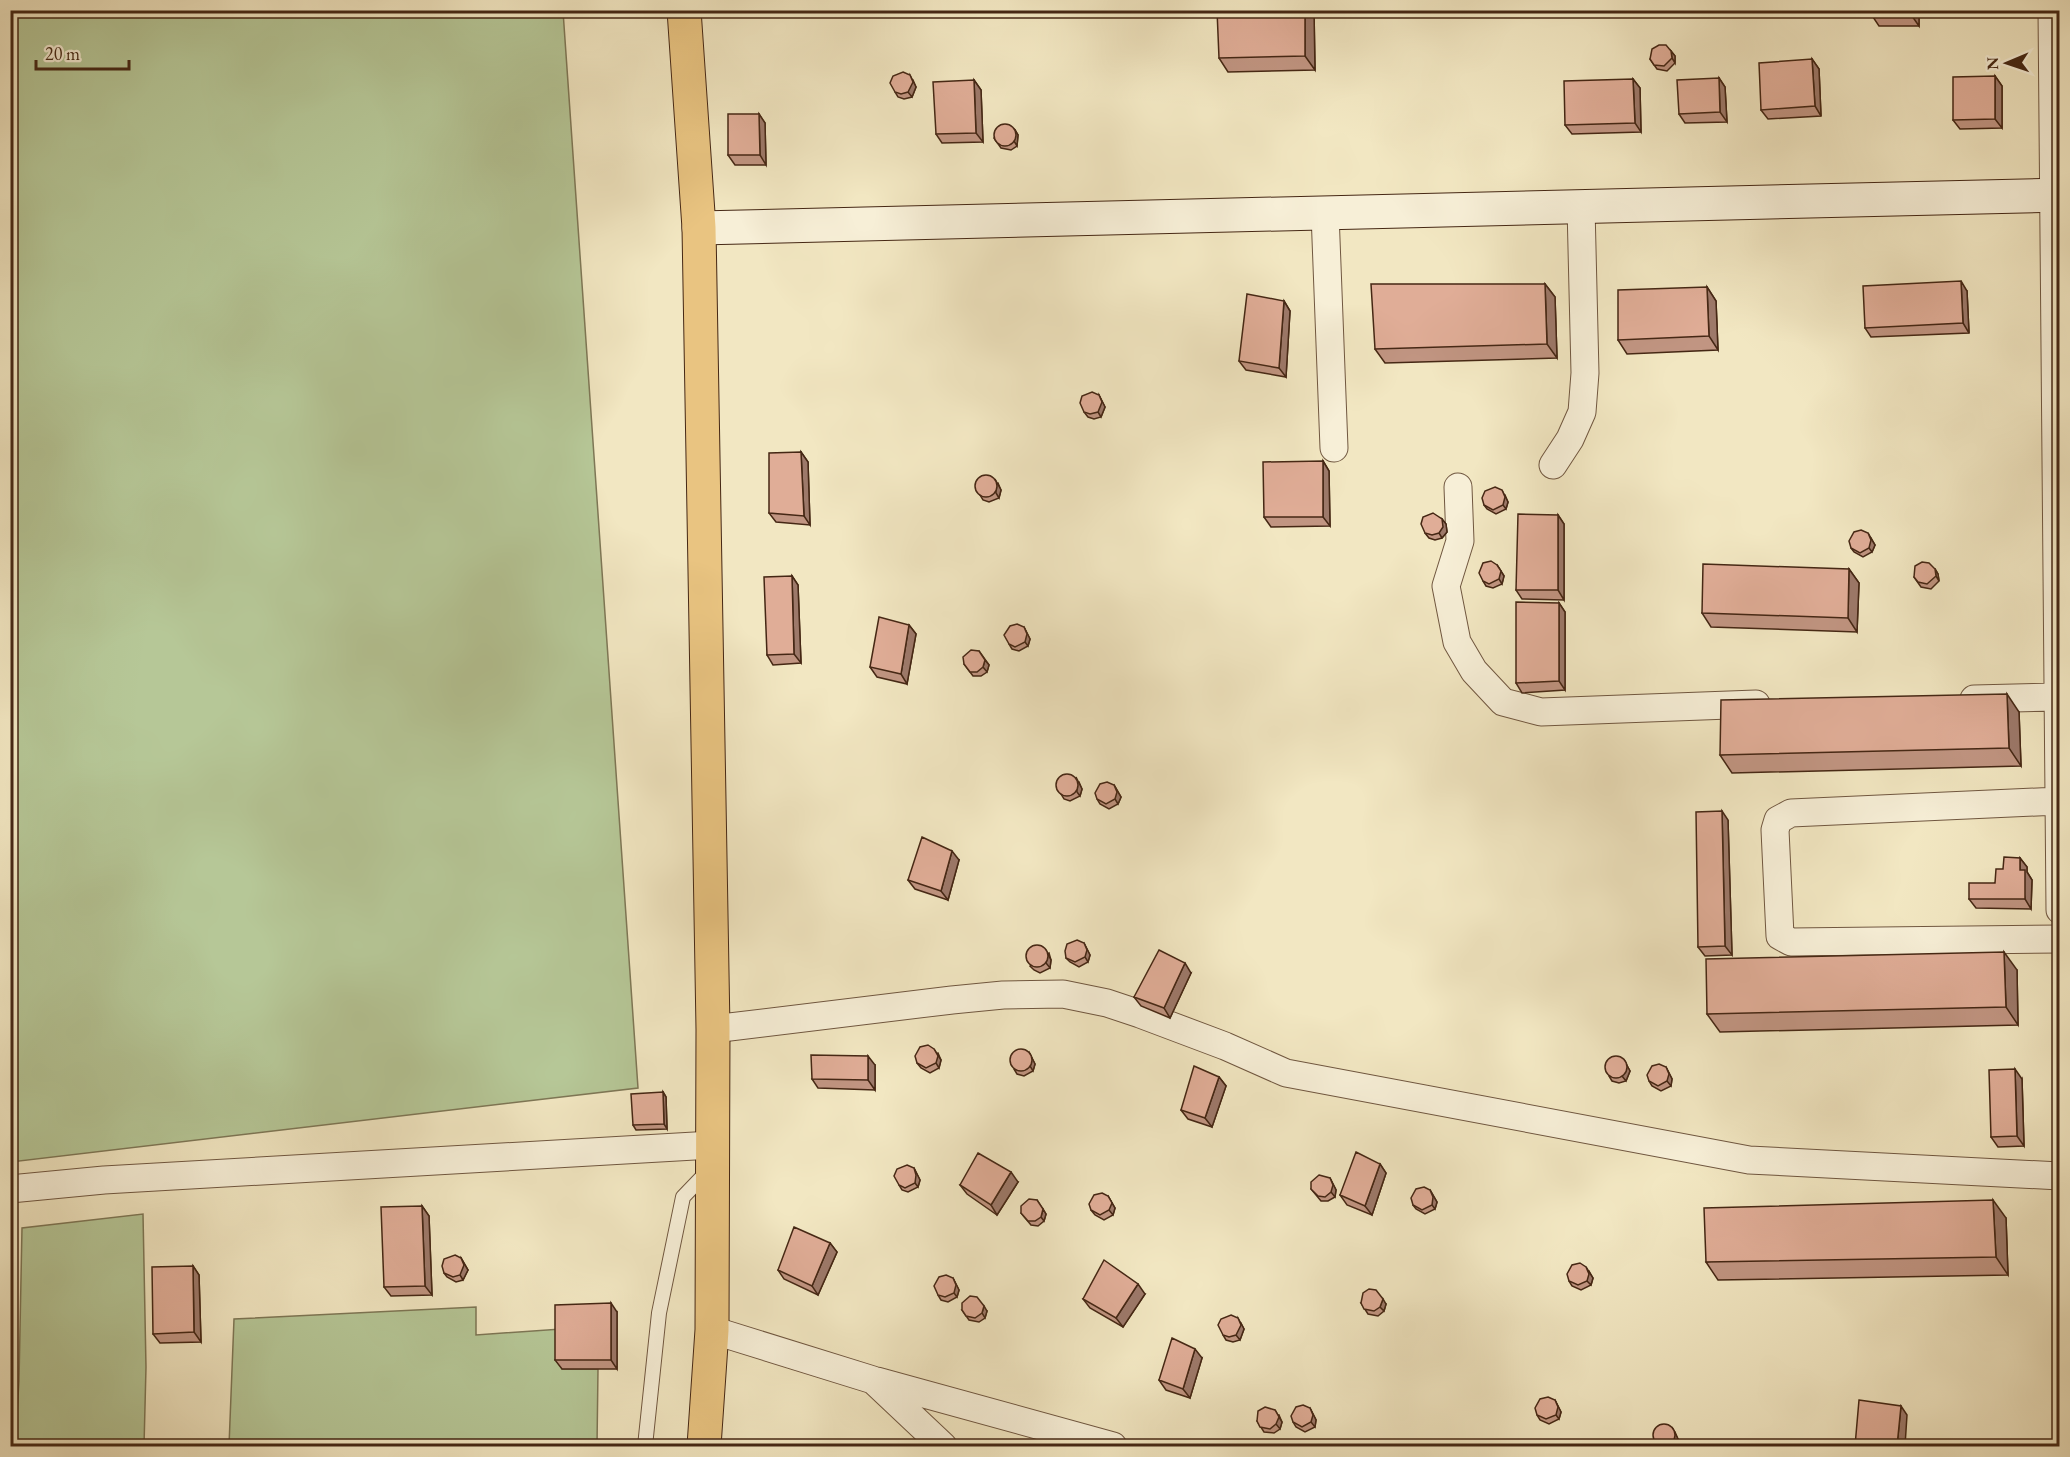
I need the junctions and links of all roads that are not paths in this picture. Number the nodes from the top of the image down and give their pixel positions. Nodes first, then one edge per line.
1 (684, 10) edge
2 (2052, 10) edge
3 (2057, 195) edge
4 (1581, 207) junction
5 (1325, 213) junction
6 (699, 228) junction
7 (1334, 448) dead end
8 (1553, 465) dead end
9 (1458, 487) dead end
10 (2057, 697) junction
11 (1952, 700) edge
12 (1778, 704) edge
13 (2058, 801) junction
14 (2060, 910) edge
15 (2060, 939) edge
16 (713, 1029) junction
17 (712, 1156) junction
18 (2060, 1176) edge
19 (10, 1189) edge
20 (712, 1330) junction
21 (873, 1380) junction
22 (645, 1446) edge
23 (704, 1446) edge
24 (943, 1446) edge
25 (1113, 1446) edge

1 - 6 main road
2 - 3 street
3 - 4 main road
3 - 10 street
4 - 5 main road
4 - 8 street
5 - 6 main road
5 - 7 street
6 - 16 main road
9 - 12 street
10 - 11 street
10 - 13 street
13 - 14 street
13 - 15 street
16 - 17 main road
16 - 18 street
17 - 19 street
17 - 20 main road
17 - 22 lane
20 - 21 street
20 - 23 main road
21 - 24 street
21 - 25 street

